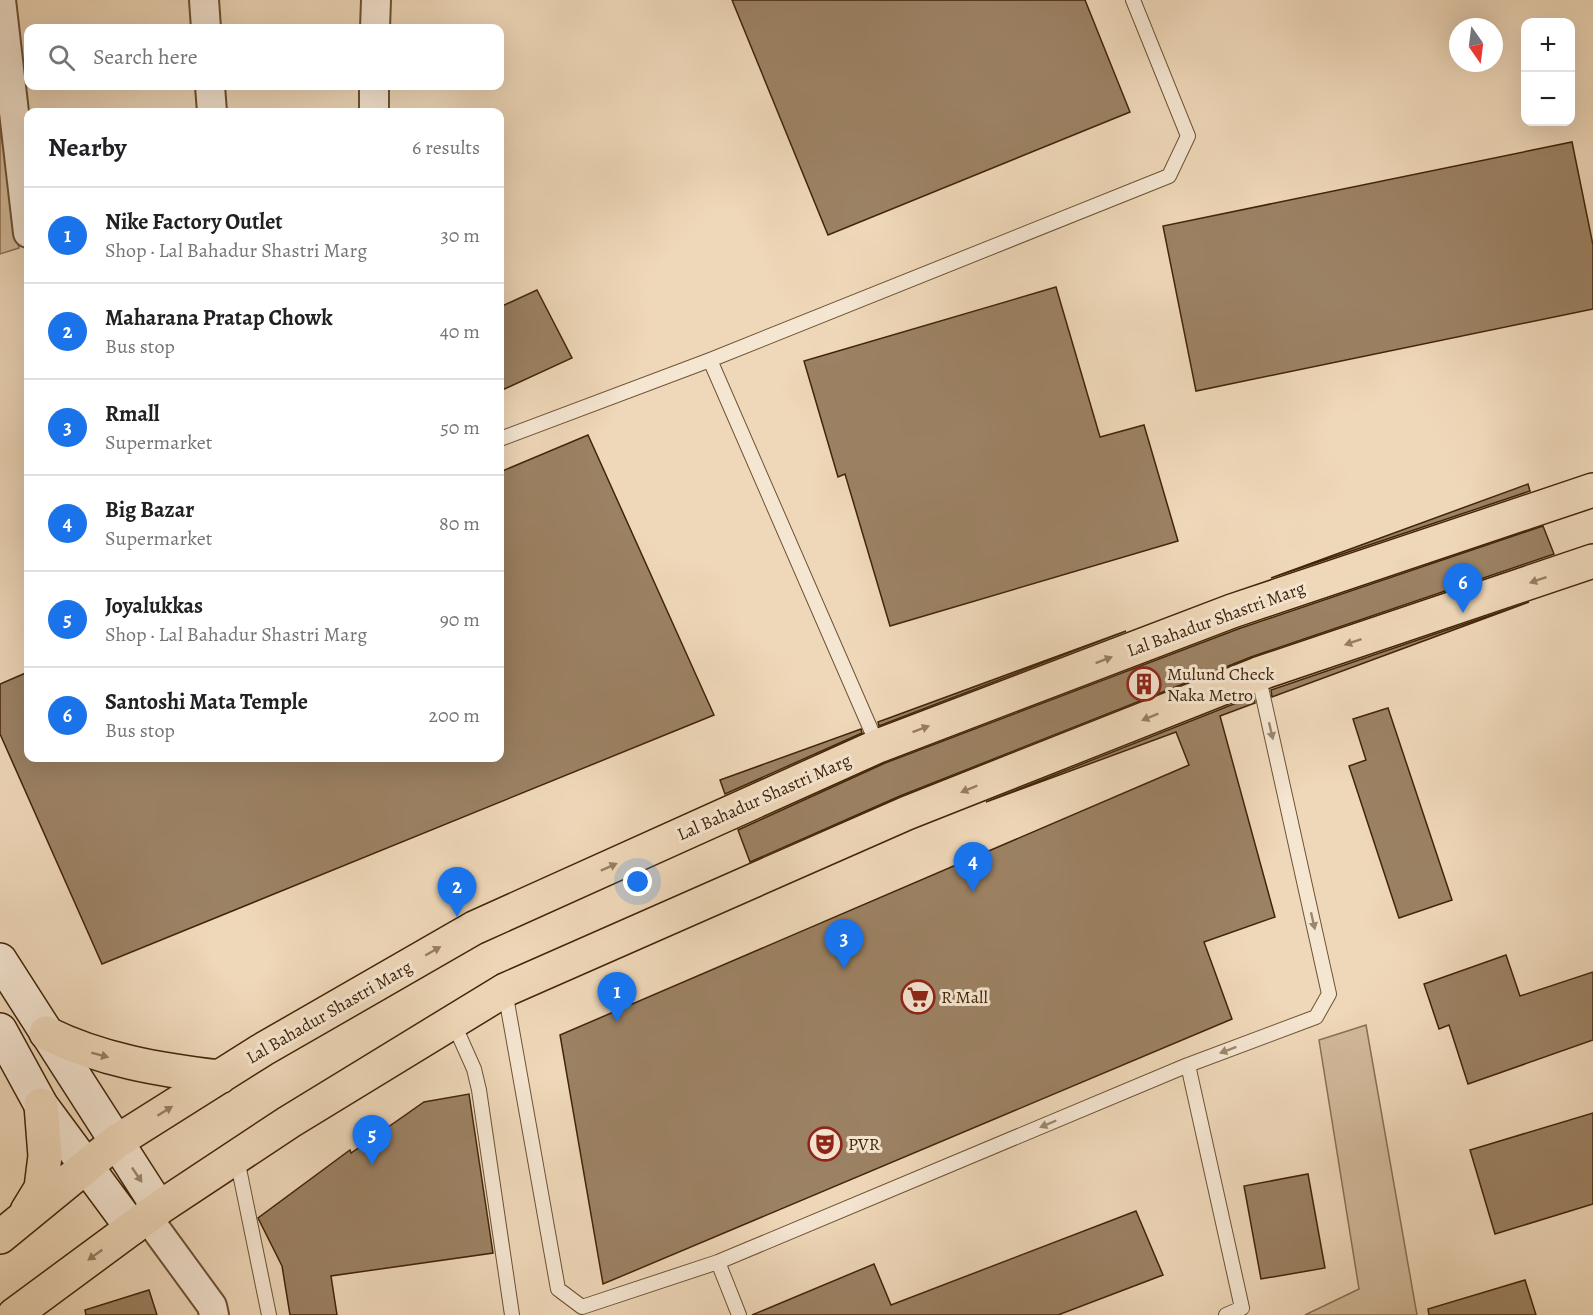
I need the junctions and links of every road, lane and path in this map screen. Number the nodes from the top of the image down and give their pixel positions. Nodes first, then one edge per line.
1 (1, 0) edge
2 (204, 0) edge
3 (376, 0) edge
4 (1133, 0) edge
5 (206, 24) edge
6 (375, 24) edge
7 (210, 90) edge
8 (374, 90) edge
9 (212, 108) edge
10 (374, 108) edge
11 (24, 198) edge
12 (710, 360) junction
13 (504, 437) edge
14 (1593, 490) edge
15 (1593, 561) edge
16 (1258, 674) junction
17 (878, 746) junction
18 (0, 960) edge
19 (505, 990) junction
20 (25, 1020) edge
21 (453, 1022) junction
22 (0, 1030) edge
23 (1188, 1065) junction
24 (220, 1077) junction
25 (41, 1105) junction
26 (116, 1142) junction
27 (236, 1157) junction
28 (85, 1167) junction
29 (146, 1218) junction
30 (11, 1227) edge
31 (718, 1262) junction
32 (14, 1315) edge
33 (214, 1315) edge
34 (270, 1315) edge
35 (512, 1315) edge
36 (739, 1315) edge
37 (1226, 1315) edge

1 - 11 street
2 - 5 street
3 - 6 street
4 - 12 lane
7 - 9 street
8 - 10 street
12 - 13 lane
12 - 17 lane
17 -> 14 main road, Lal Bahadur Shastri Marg
15 -> 16 main road
16 -> 19 main road
16 -> 23 lane
24 -> 17 main road, Lal Bahadur Shastri Marg
18 - 20 street
19 - 21 main road
19 - 31 lane
20 -> 24 main road
20 - 26 street
21 - 27 main road
21 - 35 lane
22 - 25 street
23 -> 31 lane
23 - 37 lane
26 -> 24 main road, Lal Bahadur Shastri Marg
25 - 28 street
25 - 30 main road
26 - 28 main road, Lal Bahadur Shastri Marg
26 -> 29 street
27 - 29 main road
27 - 34 lane
28 - 29 street
28 - 30 main road, Lal Bahadur Shastri Marg
29 -> 32 main road
29 - 33 street
31 - 36 lane

